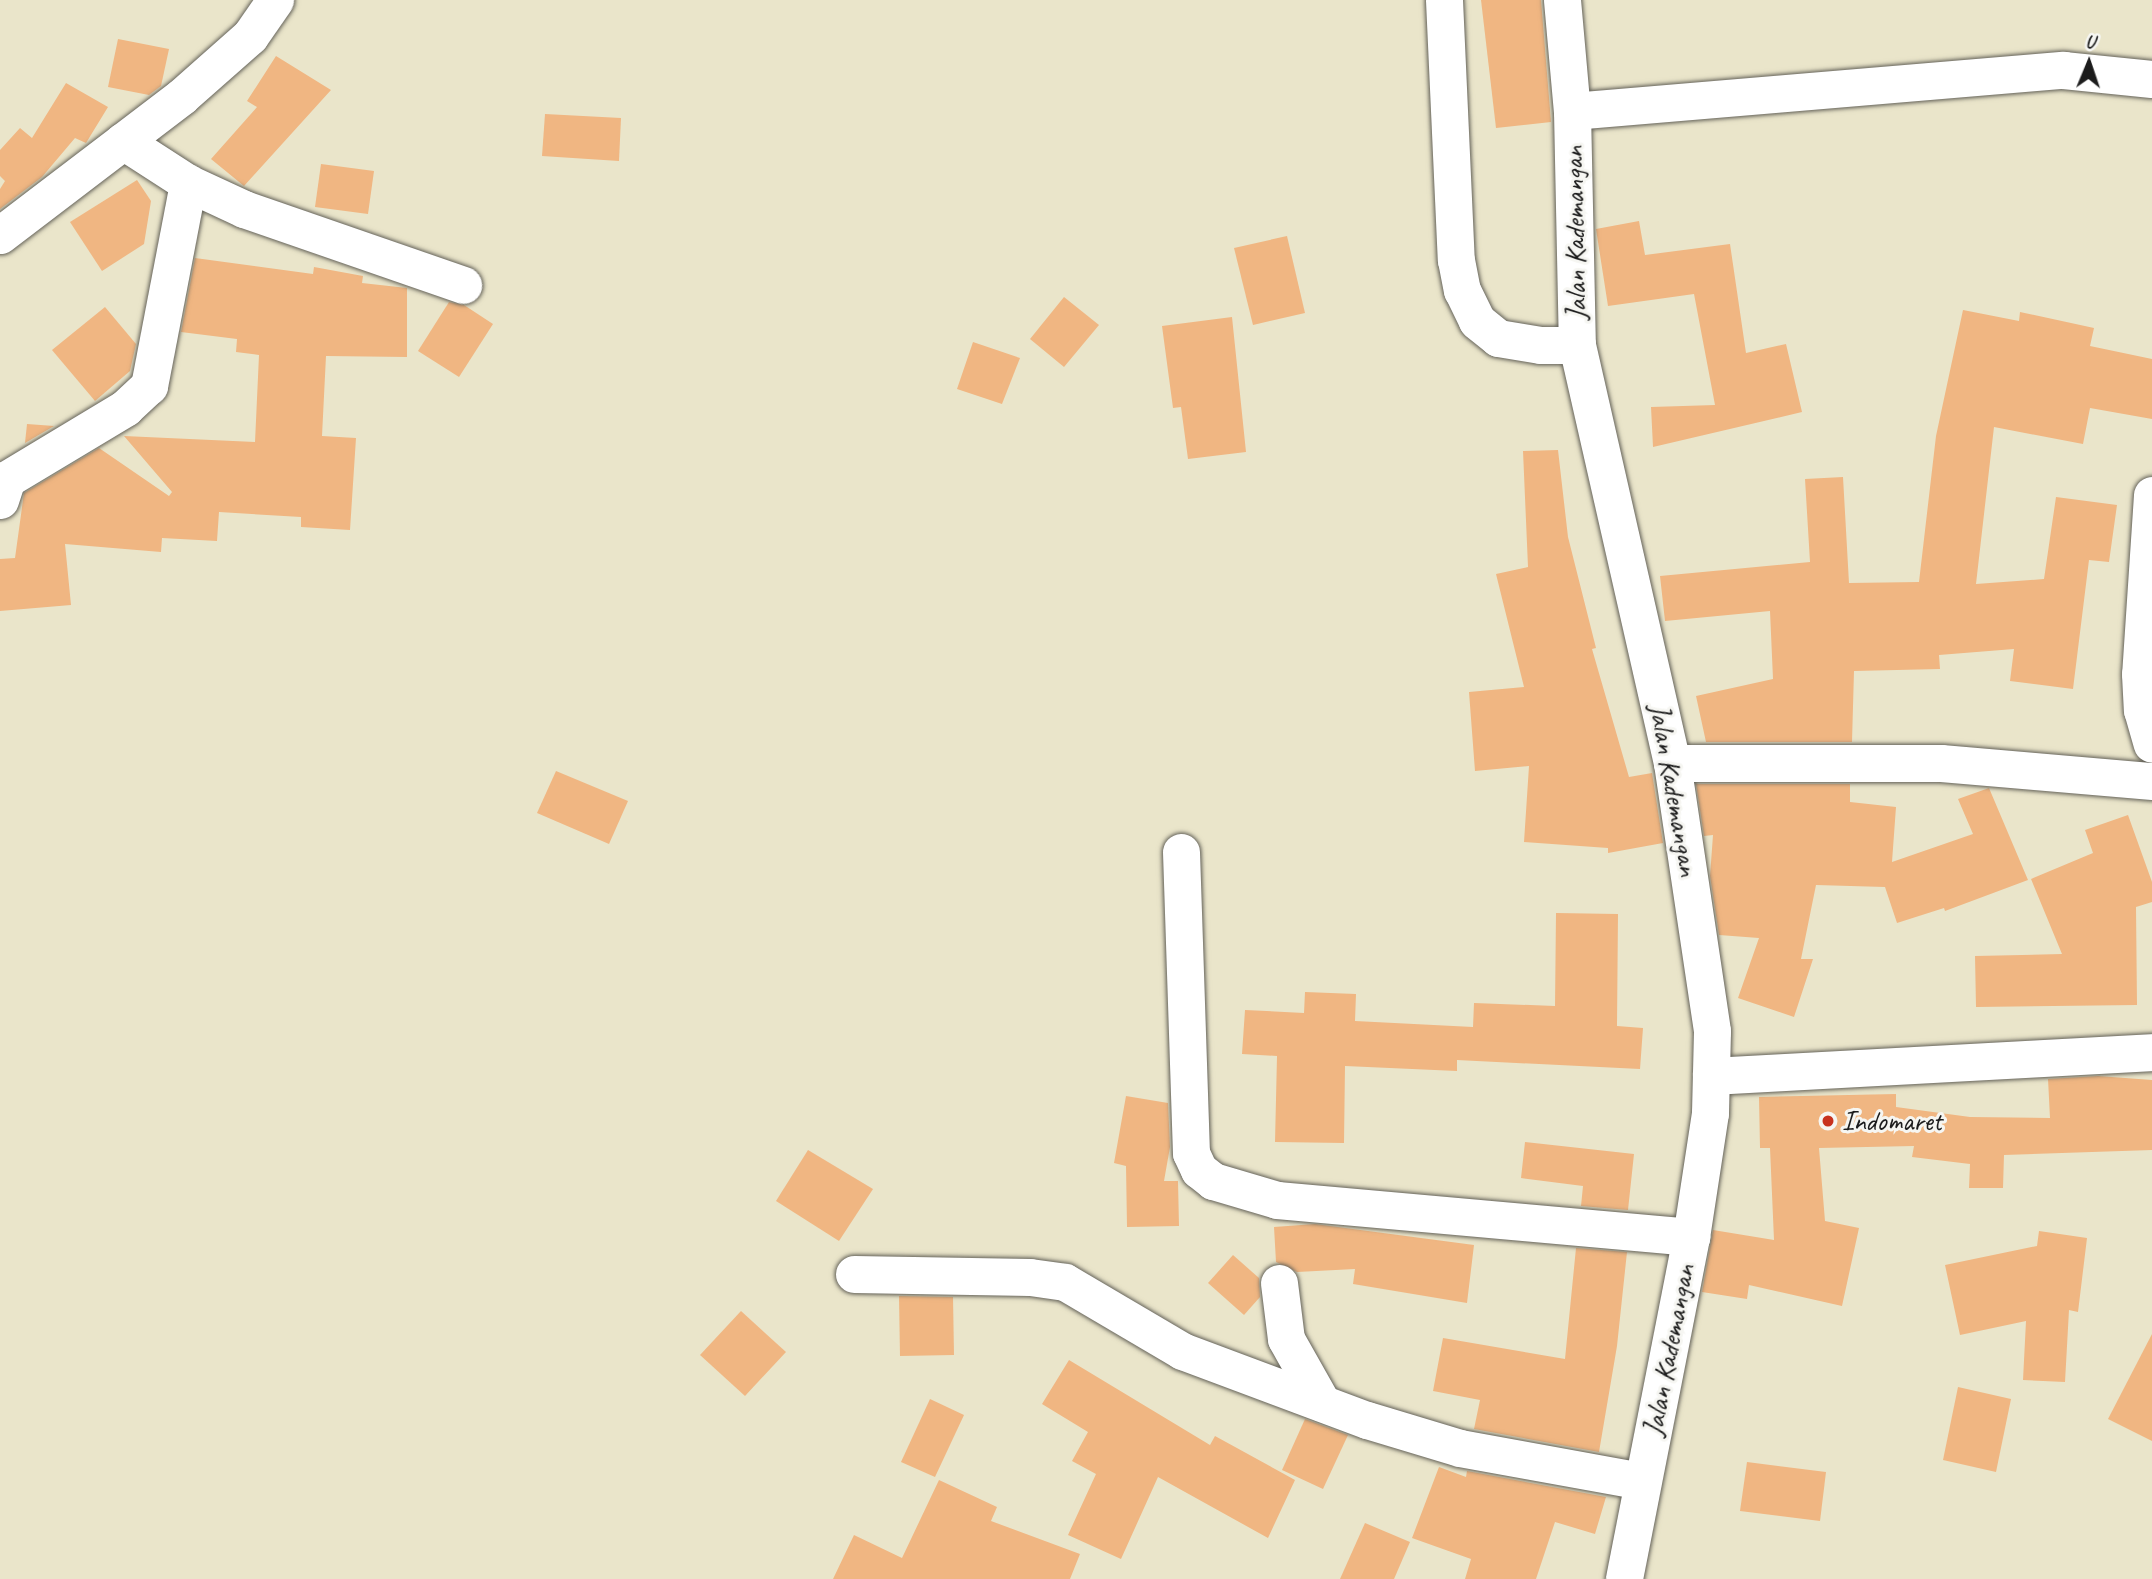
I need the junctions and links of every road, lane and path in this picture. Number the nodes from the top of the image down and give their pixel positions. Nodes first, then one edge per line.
1 (275, 0) edge
2 (1444, 0) edge
3 (1562, 0) edge
4 (2152, 79) edge
5 (1572, 111) junction
6 (123, 141) junction
7 (188, 183) junction
8 (0, 235) edge
9 (463, 285) dead end
10 (1577, 345) junction
11 (2152, 495) edge
12 (0, 500) edge
13 (2152, 744) edge
14 (1672, 763) junction
15 (2152, 781) edge
16 (1181, 852) dead end
17 (2152, 1052) edge
18 (1711, 1076) junction
19 (1690, 1237) junction
20 (854, 1274) dead end
21 (1279, 1283) dead end
22 (1322, 1403) junction
23 (1642, 1481) junction
24 (1624, 1579) edge

1 - 6 street
2 - 10 street
3 - 5 street, Jalan Kademangan
4 - 5 street
5 - 10 street, Jalan Kademangan
6 - 7 street
6 - 8 street
7 - 9 street
7 - 12 street
10 - 14 street, Jalan Kademangan
11 - 13 street
14 - 15 street
14 - 18 street, Jalan Kademangan
16 - 19 street
17 - 18 street
18 - 19 street, Jalan Kademangan
19 - 23 street, Jalan Kademangan
20 - 22 street
21 - 22 street
22 - 23 street
23 - 24 street, Jalan Kademangan

